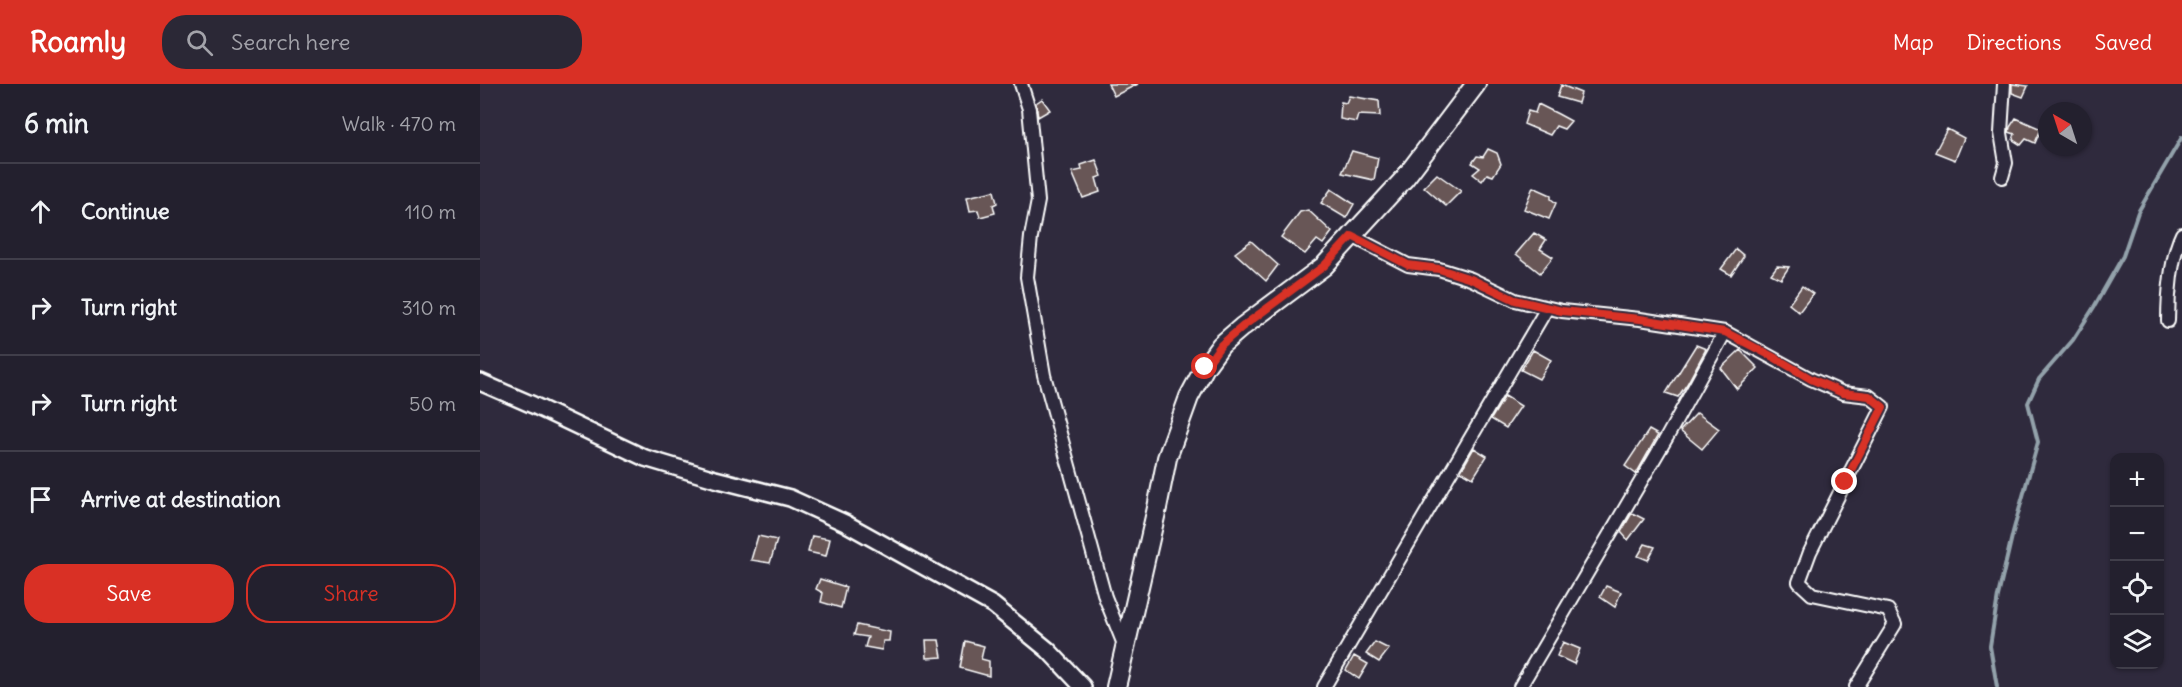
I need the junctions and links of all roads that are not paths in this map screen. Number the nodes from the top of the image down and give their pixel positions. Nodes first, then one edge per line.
1 (1021, 84) edge
2 (1476, 84) edge
3 (2004, 84) edge
4 (2002, 177) dead end
5 (2182, 234) edge
6 (1352, 236) junction
7 (1547, 308) junction
8 (2168, 321) dead end
9 (1725, 332) junction
10 (480, 382) edge
11 (1125, 648) junction
12 (1083, 687) edge
13 (1116, 687) edge
14 (1324, 687) edge
15 (1520, 687) edge
16 (1856, 687) edge

1 - 11 street
2 - 6 main road
3 - 4 street
5 - 8 street
6 - 7 street
6 - 11 main road
7 - 9 street
7 - 14 street
9 - 15 street
9 - 16 street
10 - 12 street
11 - 13 main road

